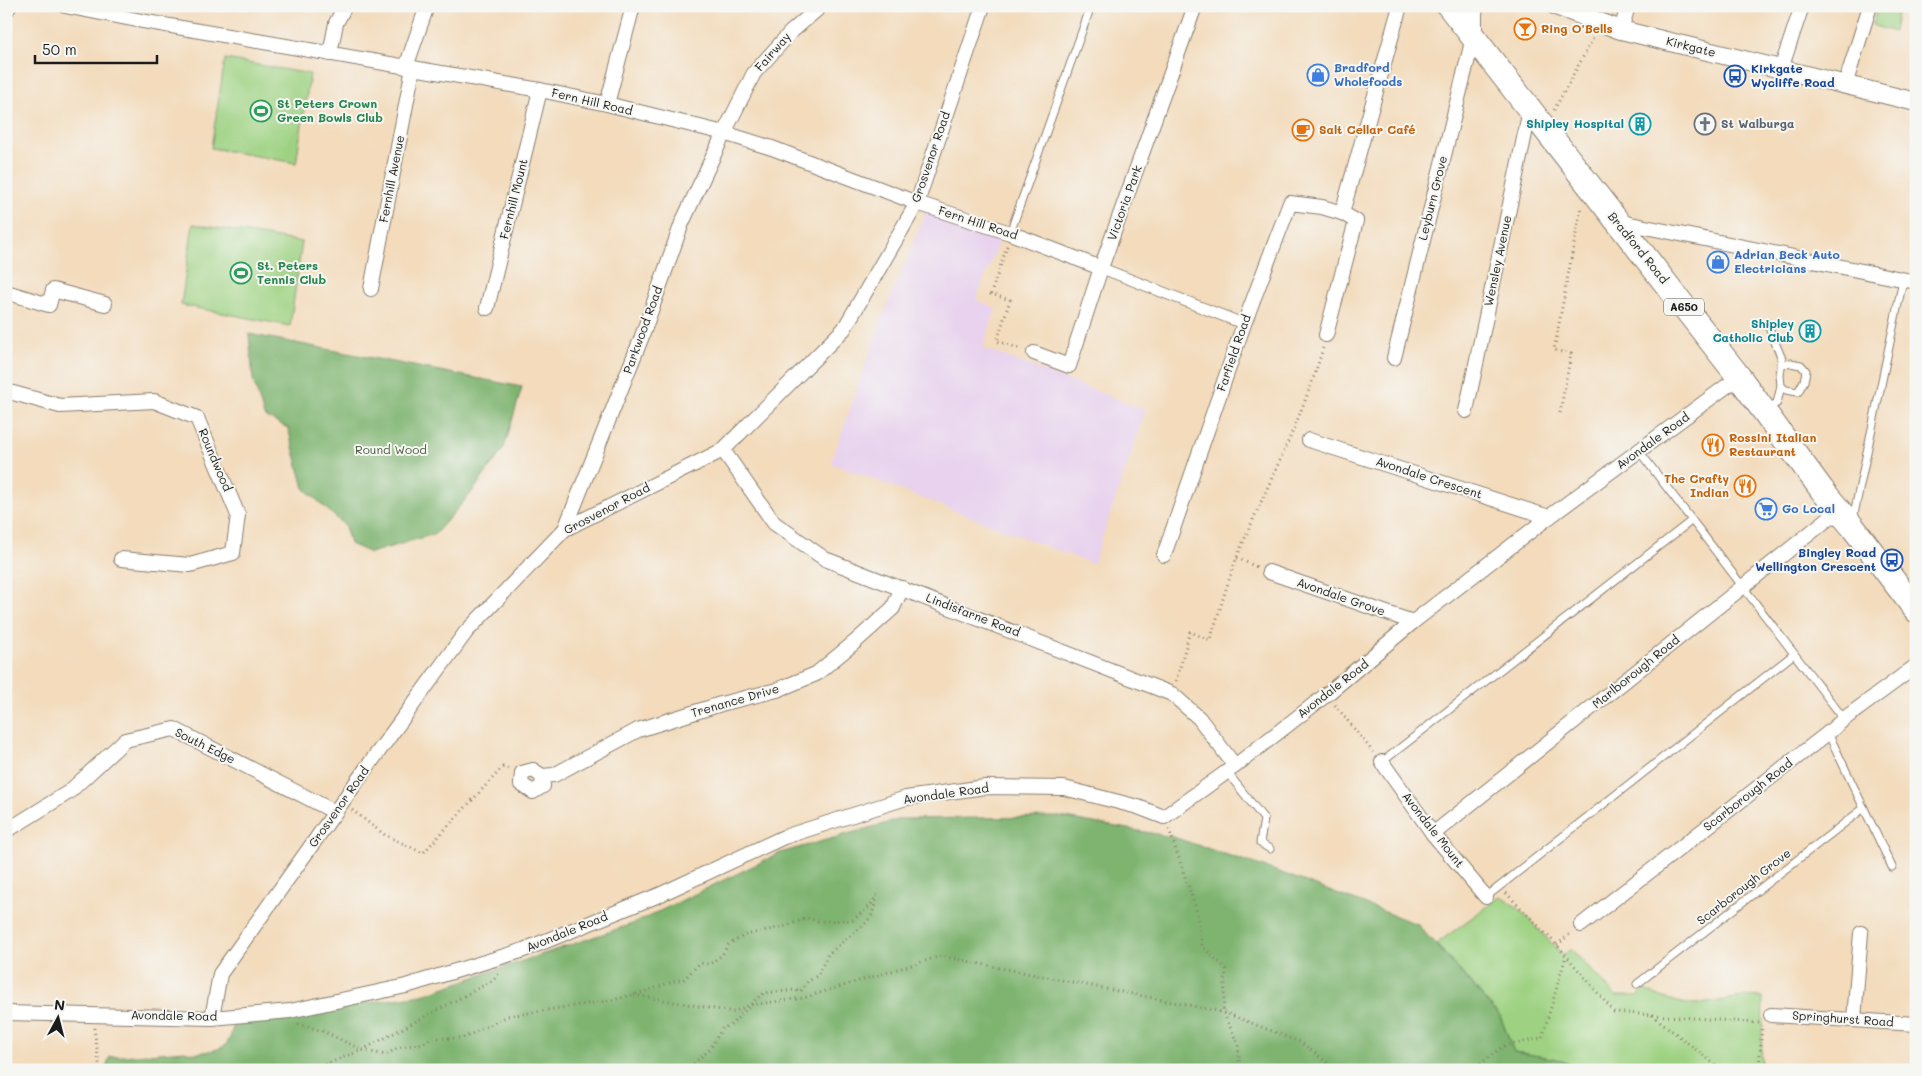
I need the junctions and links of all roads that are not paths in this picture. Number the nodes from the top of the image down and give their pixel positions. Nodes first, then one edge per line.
1 (65, 6) edge
2 (345, 6) edge
3 (427, 6) edge
4 (633, 6) edge
5 (821, 6) edge
6 (983, 6) edge
7 (1091, 6) edge
8 (1195, 6) edge
9 (1400, 6) edge
10 (1449, 6) edge
11 (1476, 6) edge
12 (1556, 6) edge
13 (1628, 6) edge
14 (1870, 6) edge
15 (1798, 7) edge
16 (1621, 30) junction
17 (1473, 38) junction
18 (330, 54) junction
19 (410, 68) junction
20 (1782, 69) junction
21 (1845, 85) junction
22 (540, 90) junction
23 (1916, 102) edge
24 (607, 104) junction
25 (1537, 120) junction
26 (724, 133) junction
27 (917, 203) junction
28 (1342, 213) junction
29 (1616, 221) junction
30 (1011, 233) junction
31 (1101, 268) junction
32 (1910, 281) edge
33 (371, 289) dead end
34 (6, 292) edge
35 (105, 304) dead end
36 (487, 308) dead end
37 (1767, 323) dead end
38 (1244, 324) junction
39 (1326, 335) road end
40 (1034, 353) road end
41 (1394, 358) dead end
42 (1782, 364) junction
43 (1739, 377) junction
44 (1781, 386) junction
45 (6, 391) edge
46 (1764, 410) junction
47 (1466, 411) dead end
48 (1309, 440) dead end
49 (722, 450) junction
50 (1639, 451) junction
51 (1549, 517) junction
52 (1845, 518) junction
53 (1691, 521) junction
54 (565, 529) junction
55 (1164, 555) dead end
56 (121, 560) dead end
57 (1269, 572) road end
58 (902, 588) junction
59 (1741, 588) junction
60 (1915, 603) edge
61 (1413, 622) junction
62 (1794, 654) junction
63 (1916, 666) edge
64 (1844, 719) junction
65 (1828, 733) junction
66 (1382, 762) joint
67 (1231, 769) junction
68 (542, 776) dead end
69 (338, 807) junction
70 (1864, 808) junction
71 (6, 830) edge
72 (1433, 834) junction
73 (1270, 849) dead end
74 (1892, 867) dead end
75 (1486, 897) joint
76 (1581, 925) dead end
77 (1861, 933) dead end
78 (1637, 984) dead end
79 (6, 1014) edge
80 (1771, 1015) dead end
81 (212, 1018) junction
82 (1854, 1019) junction
83 (1916, 1024) edge

1 - 18 street, Fern Hill Road
2 - 18 street
3 - 19 street, Fernhill Avenue
4 - 24 street
5 - 26 street, Fairway
6 - 27 street, Grosvenor Road
7 - 30 lane
8 - 31 street, Victoria Park
9 - 28 street
10 - 17 highway, Bradford Road / A650
11 - 17 street
12 - 16 street, Kirkgate
13 - 16 street
14 - 21 street
15 - 20 street
16 - 20 street, Kirkgate
17 - 25 highway, Bradford Road / A650
17 - 41 street, Leyburn Grove
18 - 19 street, Fern Hill Road
19 - 22 street, Fern Hill Road
19 - 33 street, Fernhill Avenue
20 - 21 street, Kirkgate
21 - 23 street, Kirkgate
22 - 24 street, Fern Hill Road
22 - 36 street, Fernhill Mount
24 - 26 street, Fern Hill Road
25 - 29 highway, Bradford Road / A650
25 - 47 street, Wensley Avenue
26 - 27 street, Fern Hill Road
26 - 54 street, Parkwood Road
27 - 30 street, Fern Hill Road
27 - 49 street, Grosvenor Road
28 - 38 street, Farfield Road
28 - 39 street
29 - 32 street
29 - 43 highway, Bradford Road / A650
30 - 31 street, Fern Hill Road
31 - 38 street
31 - 40 street, Victoria Park
32 - 52 lane
34 - 35 street
37 - 42 lane
38 - 55 street, Farfield Road
42 - 44 lane
42 - 44 lane
43 - 46 highway, Bradford Road / A650
43 - 50 street, Avondale Road
44 - 46 lane
45 - 56 street, Roundwood
46 - 52 highway, Bradford Road / A650
48 - 51 street, Avondale Crescent
49 - 54 street, Grosvenor Road
49 - 58 street, Lindisfarne Road
50 - 51 street, Avondale Road
50 - 53 lane
51 - 61 street, Avondale Road
52 - 59 street, Marlborough Road
52 - 60 highway, Bradford Road / A650
53 - 59 lane
53 - 66 lane
54 - 69 street, Grosvenor Road
57 - 61 street, Avondale Grove
58 - 67 street, Lindisfarne Road
58 - 68 street, Trenance Drive
59 - 62 lane
59 - 72 street, Marlborough Road
61 - 67 street, Avondale Road
62 - 64 lane
62 - 75 lane
63 - 64 street, Scarborough Road
64 - 65 street, Scarborough Road
65 - 70 lane
65 - 76 street, Scarborough Road
66 - 72 street, Avondale Mount
67 - 73 lane
67 - 81 street, Avondale Road
69 - 71 street, South Edge
69 - 81 street, Grosvenor Road
70 - 74 lane
70 - 78 lane, Scarborough Grove
72 - 75 street, Avondale Mount
77 - 82 street
79 - 81 street, Avondale Road
80 - 82 street, Springhurst Road
82 - 83 street, Springhurst Road

